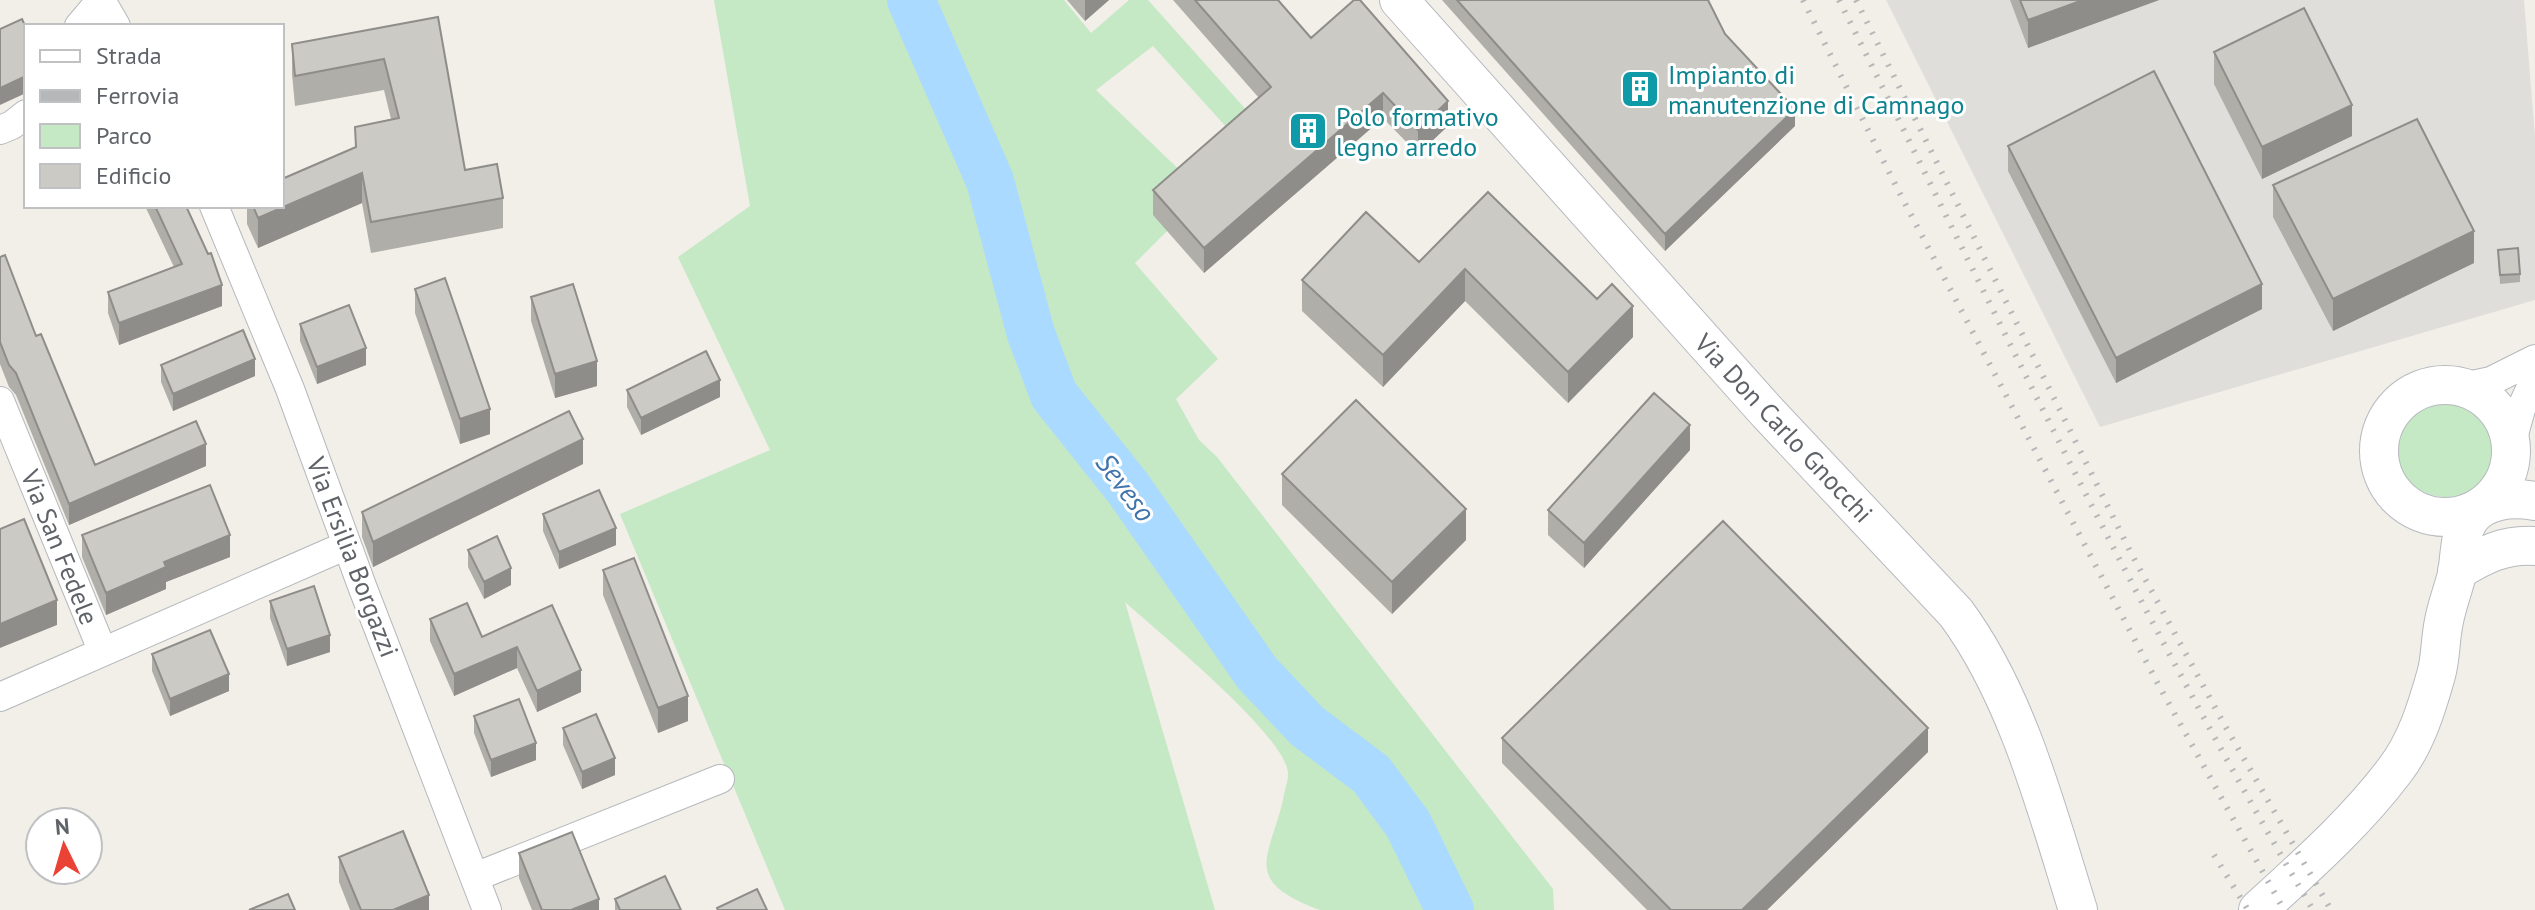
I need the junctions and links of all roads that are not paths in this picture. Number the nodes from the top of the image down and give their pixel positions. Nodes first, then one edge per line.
1 (101, 0) edge
2 (1399, 0) edge
3 (81, 24) edge
4 (115, 24) edge
5 (24, 116) edge
6 (0, 130) edge
7 (215, 208) edge
8 (2535, 359) edge
9 (2535, 378) edge
10 (2463, 387) junction
11 (0, 401) edge
12 (2523, 458) edge
13 (2535, 501) edge
14 (2479, 508) junction
15 (2413, 510) junction
16 (347, 545) junction
17 (2535, 546) edge
18 (2457, 571) junction
19 (2444, 621) junction
20 (102, 650) junction
21 (0, 697) edge
22 (720, 779) dead end
23 (475, 877) junction
24 (487, 910) edge
25 (2078, 910) edge
26 (2258, 910) edge

1 - 3 street
1 - 4 street
2 - 25 street, Via Don Carlo Gnocchi
5 - 6 street
7 - 16 street, Via Ersilia Borgazzi
8 - 10 street
9 - 12 street
10 - 12 street
10 - 15 street
11 - 20 street, Via San Fedele
12 - 14 street
13 - 14 street
14 - 15 street
14 - 18 street
15 - 19 street
16 - 20 street, Via San Fedele
16 - 23 street, Via Ersilia Borgazzi
17 - 18 street
18 - 19 street
19 - 26 street
20 - 21 street, Via San Fedele
22 - 23 street
23 - 24 street, Via Ersilia Borgazzi

